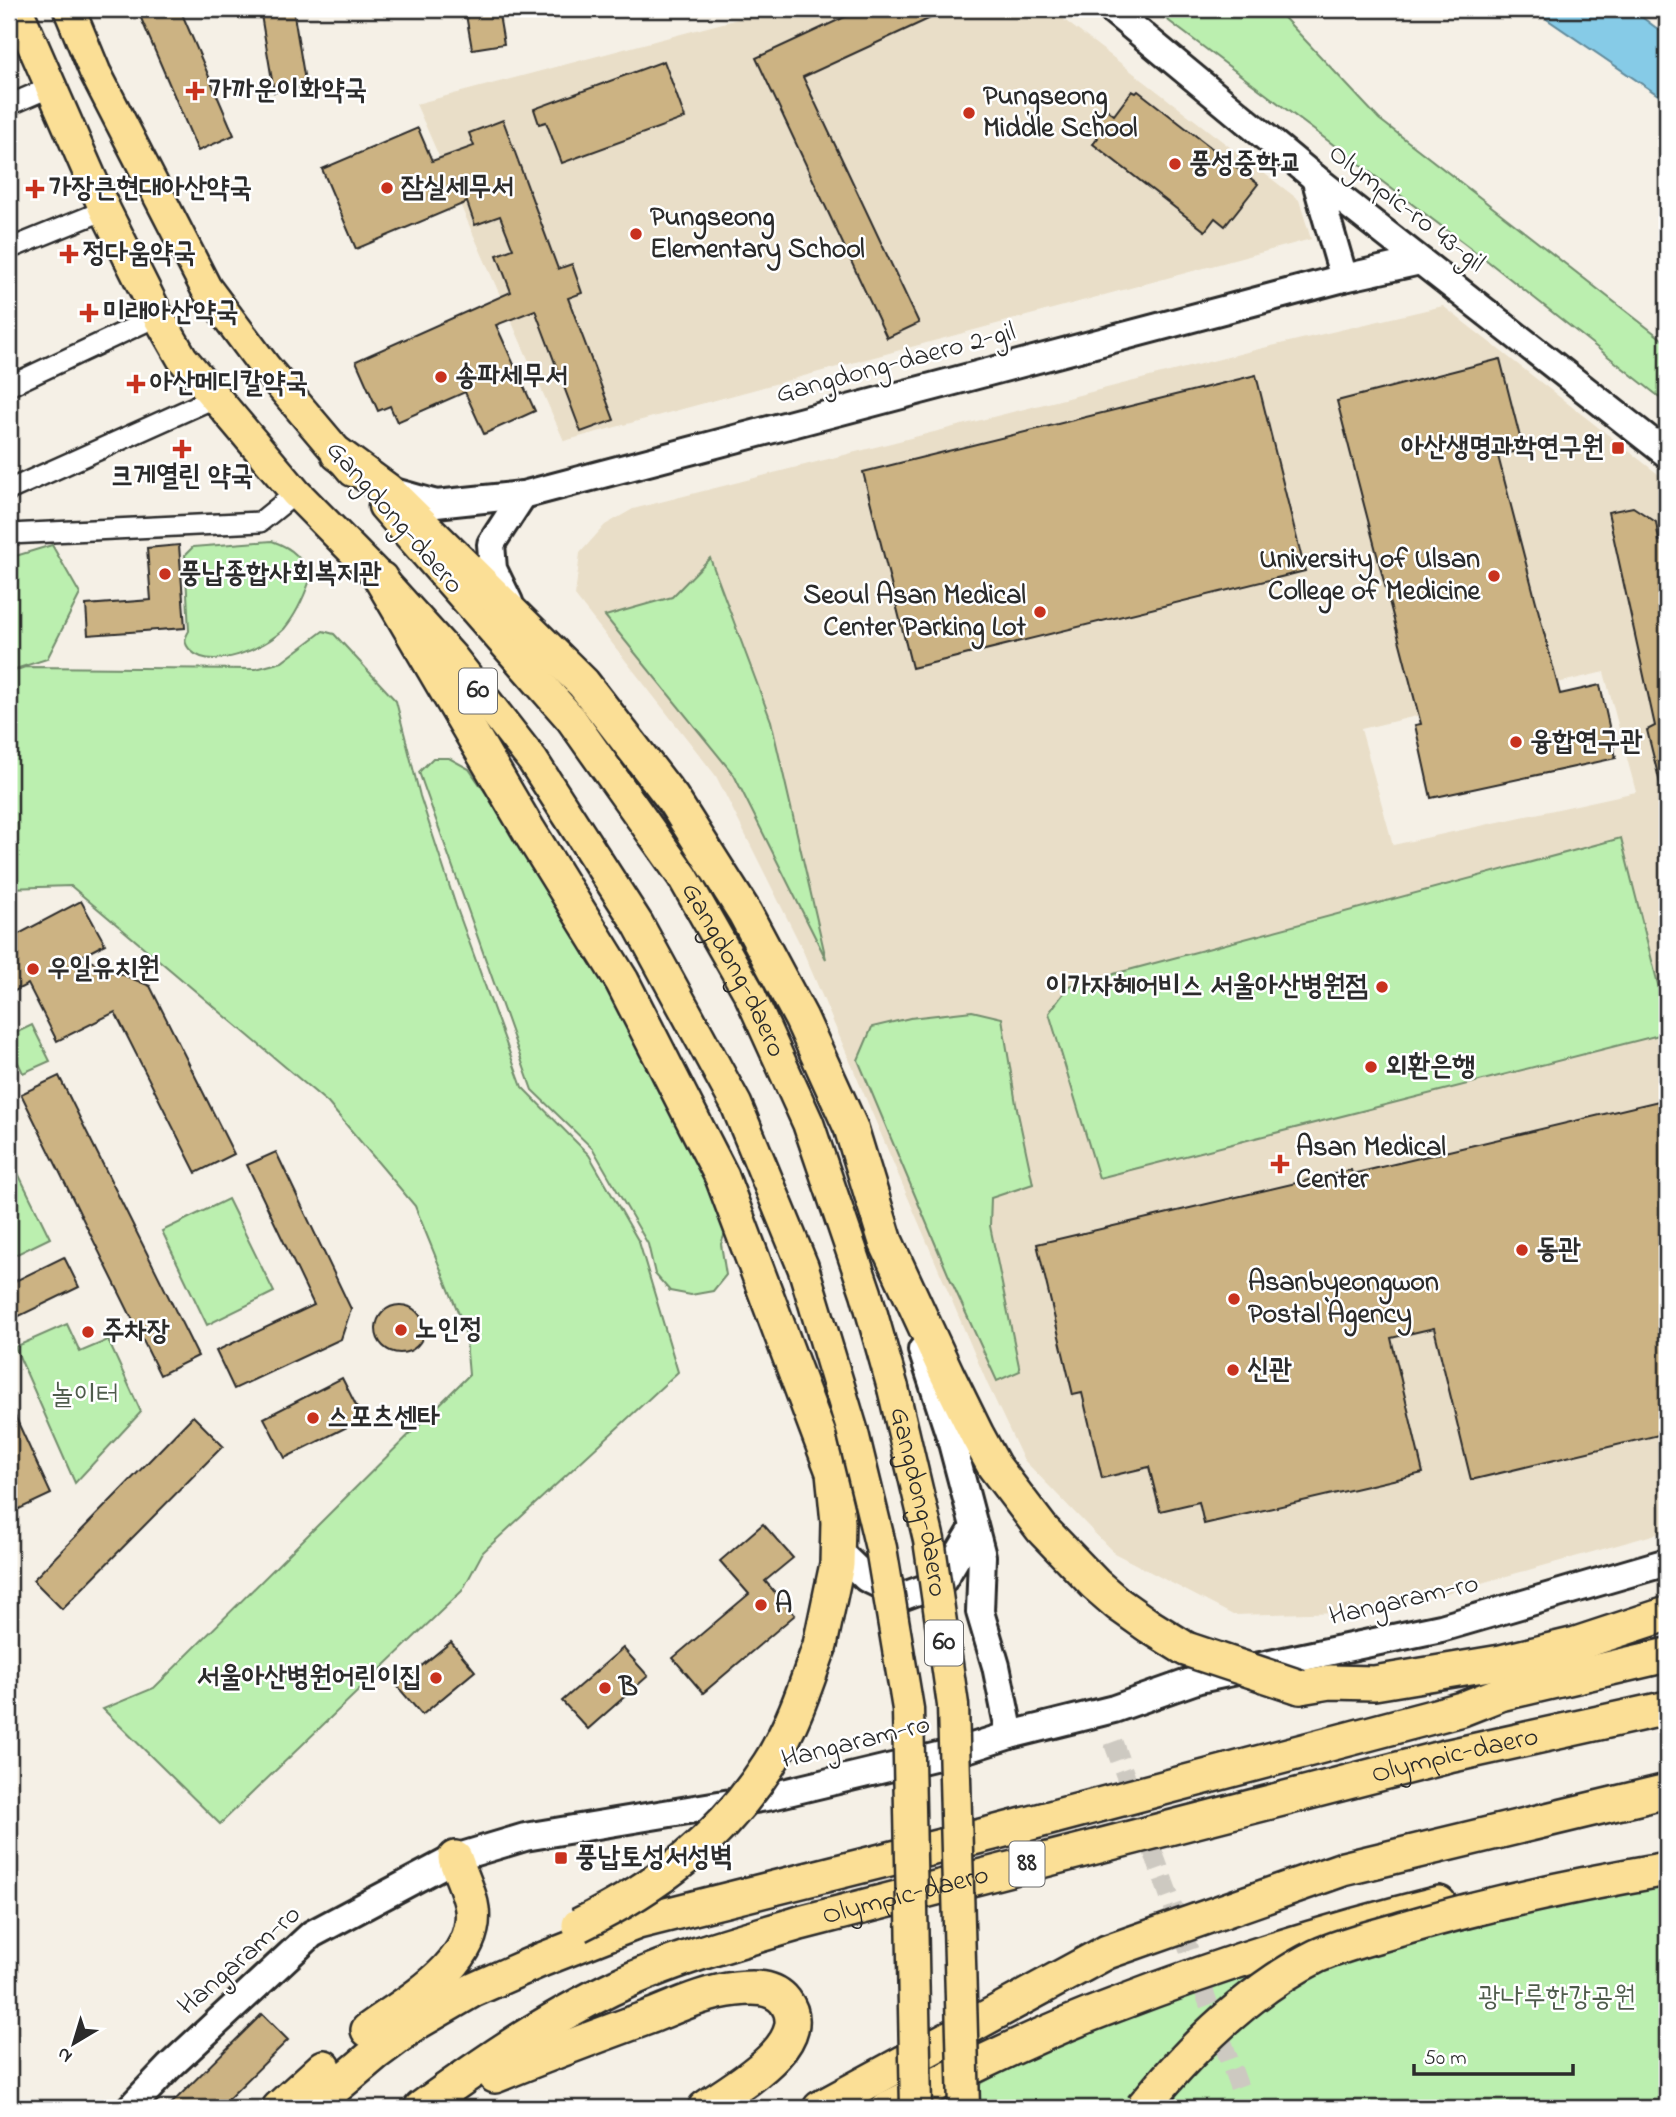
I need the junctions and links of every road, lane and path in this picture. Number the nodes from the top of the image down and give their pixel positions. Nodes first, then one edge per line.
1 (17, 9) edge
2 (69, 9) edge
3 (1111, 9) edge
4 (51, 87) junction
5 (9, 104) edge
6 (1315, 178) junction
7 (105, 210) junction
8 (9, 249) edge
9 (1420, 261) junction
10 (1344, 278) junction
11 (158, 316) junction
12 (9, 386) edge
13 (214, 398) junction
14 (338, 454) junction
15 (1667, 454) edge
16 (9, 490) edge
17 (387, 490) junction
18 (296, 493) junction
19 (523, 495) junction
20 (9, 534) edge
21 (381, 579) junction
22 (517, 618) junction
23 (886, 1242) junction
24 (974, 1528) junction
25 (837, 1550) junction
26 (1667, 1562) edge
27 (942, 1582) junction
28 (981, 1612) junction
29 (1667, 1614) edge
30 (1667, 1655) edge
31 (1300, 1686) junction
32 (1500, 1694) junction
33 (1667, 1707) edge
34 (1010, 1735) junction
35 (1667, 1791) edge
36 (1667, 1814) edge
37 (1436, 1846) junction
38 (1667, 1855) edge
39 (455, 1858) junction
40 (1667, 1869) edge
41 (1438, 1918) junction
42 (1310, 1937) junction
43 (473, 1990) junction
44 (424, 2107) edge
45 (130, 2108) edge
46 (279, 2108) edge
47 (311, 2108) edge
48 (705, 2108) edge
49 (820, 2108) edge
50 (888, 2108) edge
51 (916, 2108) edge
52 (964, 2108) edge
53 (1142, 2108) edge

1 - 4 main road, Gangdong-daero / 60
2 - 14 main road, Gangdong-daero / 60
3 - 6 street, Olympic-ro 43-gil
4 - 5 street
4 - 7 main road, Gangdong-daero / 60
6 - 9 street, Olympic-ro 43-gil
6 - 10 street
7 - 8 street
7 - 11 main road, Gangdong-daero / 60
9 - 10 street, Gangdong-daero 2-gil
9 - 15 street, Olympic-ro 43-gil
10 - 19 street, Gangdong-daero 2-gil
11 - 12 street
11 - 13 main road, Gangdong-daero / 60
13 - 16 street
13 - 18 main road, Gangdong-daero / 60
14 - 17 highway
14 - 52 main road, Gangdong-daero / 60, bridge
17 - 19 street, Gangdong-daero 2-gil
17 - 22 highway
18 - 20 street
18 - 21 main road, Gangdong-daero / 60
19 - 22 street
21 - 25 highway
21 - 51 main road, Gangdong-daero / 60, bridge
22 - 23 highway
23 - 24 street
23 - 31 highway, bridge
24 - 27 street
24 - 28 street
25 - 27 street
25 - 43 highway, bridge
26 - 34 street, Hangaram-ro
27 - 28 street
28 - 34 street
29 - 31 highway
30 - 32 highway
31 - 32 highway
32 - 43 highway
33 - 44 highway, Olympic-daero / 88
34 - 39 street, Hangaram-ro
35 - 37 highway
36 - 37 highway
37 - 49 highway
38 - 42 highway
39 - 45 street, Hangaram-ro
39 - 46 highway
40 - 41 highway, bridge
41 - 42 highway, bridge
41 - 53 highway, bridge
42 - 50 highway
43 - 47 highway
44 - 48 highway

